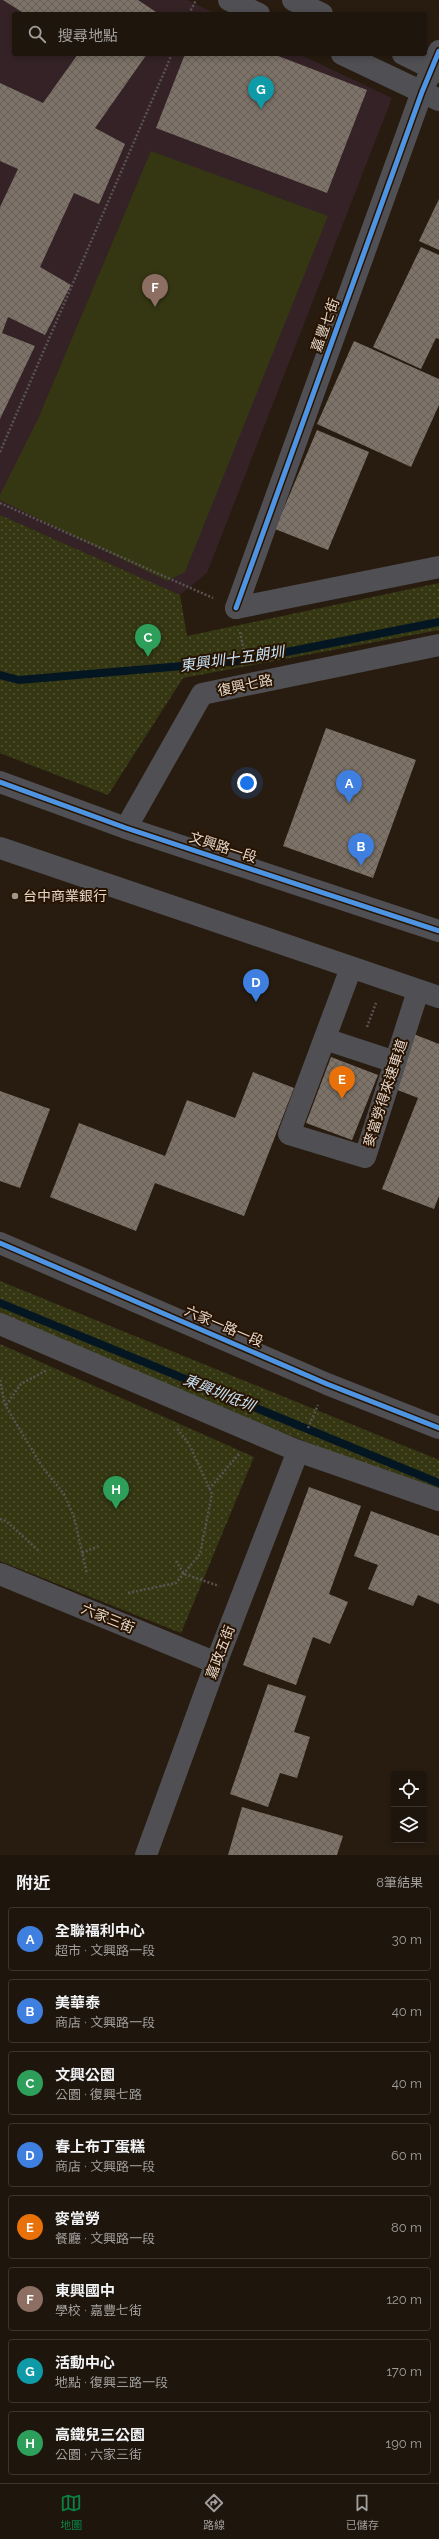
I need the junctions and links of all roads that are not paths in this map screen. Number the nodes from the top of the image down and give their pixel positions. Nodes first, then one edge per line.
1 (229, 0) edge
2 (293, 0) edge
3 (255, 12) edge
4 (318, 12) edge
5 (346, 56) edge
6 (410, 56) edge
7 (436, 64) edge
8 (430, 96) edge
9 (439, 566) edge
10 (439, 645) edge
11 (0, 782) edge
12 (126, 828) junction
13 (0, 848) edge
14 (439, 931) edge
15 (351, 968) junction
16 (418, 991) junction
17 (439, 997) edge
18 (325, 1039) junction
19 (395, 1062) junction
20 (0, 1243) edge
21 (0, 1324) edge
22 (439, 1428) edge
23 (298, 1451) junction
24 (439, 1500) edge
25 (0, 1574) edge
26 (216, 1663) junction
27 (146, 1855) edge

1 - 3 street
2 - 4 street
5 - 8 street
6 - 7 street
7 - 8 street, 嘉豐七街
8 - 9 street, 嘉豐七街
10 - 12 street, 復興七路
11 - 12 street, 文興路一段
12 - 14 street, 文興路一段
13 - 15 street
15 - 16 street
15 - 18 street, 麥當勞得來速車道
16 - 17 street
16 - 19 street, 麥當勞得來速車道
18 - 19 street
18 - 19 street, 麥當勞得來速車道
20 - 22 street, 六家一路一段
21 - 23 street
23 - 24 street
23 - 26 street, 嘉政五街
25 - 26 street, 六家三街
26 - 27 street, 嘉政五街

